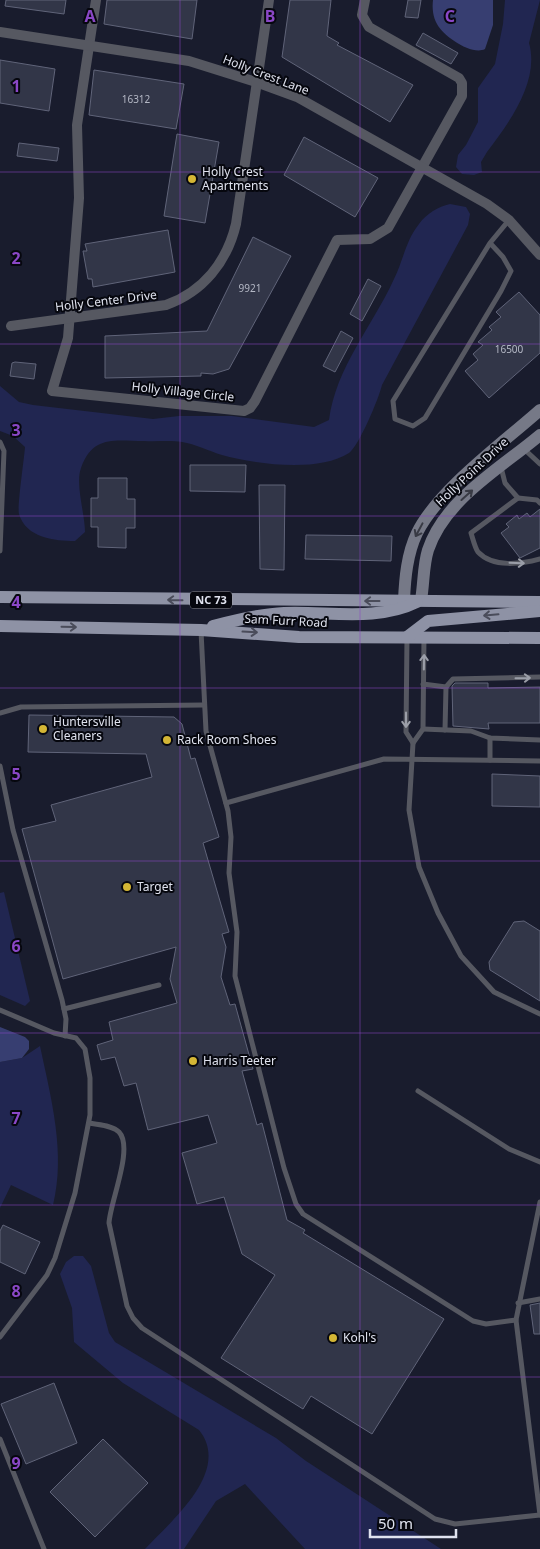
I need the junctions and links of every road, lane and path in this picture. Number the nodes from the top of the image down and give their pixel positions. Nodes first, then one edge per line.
1 (96, 0) edge
2 (269, 0) edge
3 (365, 0) edge
4 (0, 32) edge
5 (89, 45) junction
6 (256, 82) junction
7 (422, 168) junction
8 (509, 220) junction
9 (490, 243) junction
10 (540, 255) edge
11 (69, 318) junction
12 (12, 326) dead end
13 (540, 410) edge
14 (540, 431) edge
15 (540, 435) edge
16 (0, 442) edge
17 (524, 449) junction
18 (540, 464) edge
19 (501, 467) junction
20 (2, 473) edge
21 (518, 498) junction
22 (540, 503) edge
23 (0, 551) edge
24 (540, 560) edge
25 (0, 597) edge
26 (404, 600) junction
27 (421, 600) junction
28 (540, 602) edge
29 (540, 611) edge
30 (0, 626) edge
31 (201, 630) junction
32 (407, 637) junction
33 (424, 637) junction
34 (540, 638) edge
35 (540, 677) edge
36 (423, 684) junction
37 (446, 688) junction
38 (204, 705) junction
39 (0, 713) edge
40 (422, 729) junction
41 (445, 730) junction
42 (490, 738) junction
43 (540, 740) edge
44 (414, 743) junction
45 (412, 758) junction
46 (490, 760) junction
47 (540, 761) edge
48 (0, 766) edge
49 (226, 803) junction
50 (159, 985) dead end
51 (64, 1009) junction
52 (0, 1010) edge
53 (540, 1014) edge
54 (65, 1036) junction
55 (418, 1091) dead end
56 (89, 1123) junction
57 (540, 1162) edge
58 (540, 1202) edge
59 (540, 1299) edge
60 (518, 1302) junction
61 (516, 1320) junction
62 (0, 1336) edge
63 (0, 1439) edge
64 (540, 1515) edge
65 (44, 1549) edge

1 - 5 street, Holly Village Circle
2 - 6 street, Holly Center Drive
3 - 7 street, Holly Village Circle
4 - 5 street, Holly Crest Lane
5 - 6 street, Holly Crest Lane
5 - 11 street, Holly Village Circle
6 - 7 street, Holly Crest Lane
6 - 11 street, Holly Center Drive
7 - 8 street, Holly Crest Lane
7 - 11 street, Holly Village Circle
8 - 9 lane
8 - 10 street, Holly Crest Lane
9 - 9 lane
11 - 12 street, Holly Center Drive
13 -> 26 main road, Holly Point Drive
14 - 17 main road
15 - 17 main road, Holly Point Drive
16 - 20 lane
17 - 18 lane
17 - 19 main road, Holly Point Drive
19 - 21 lane
27 -> 19 main road, Holly Point Drive
20 - 23 lane
21 - 22 lane
21 -> 24 lane
26 -> 25 main road, Sam Furr Road / NC 73
26 - 27 main road, Sam Furr Road / NC 73
27 - 28 main road, Sam Furr Road / NC 73
27 - 31 main road
29 -> 32 main road
30 -> 31 main road, Sam Furr Road
31 -> 32 main road, Sam Furr Road
31 - 38 lane
32 - 33 main road, Sam Furr Road
32 -> 44 lane
33 - 34 main road, Sam Furr Road
36 -> 33 lane
37 -> 35 lane
36 - 37 lane
36 - 40 lane
37 - 41 lane
38 - 39 lane
38 - 49 lane
40 - 41 lane
40 - 44 lane
41 - 42 lane
42 - 43 lane
42 - 46 lane
44 - 45 lane
45 - 46 lane
45 - 49 lane
45 - 53 lane
46 - 47 lane
48 - 51 lane
49 - 61 lane
50 - 51 lane
51 - 54 lane
52 - 54 lane
54 - 56 lane
55 - 57 lane
56 - 62 lane
56 - 64 lane
58 - 60 lane
59 - 60 lane
60 - 61 lane
61 - 64 lane
63 - 65 lane

